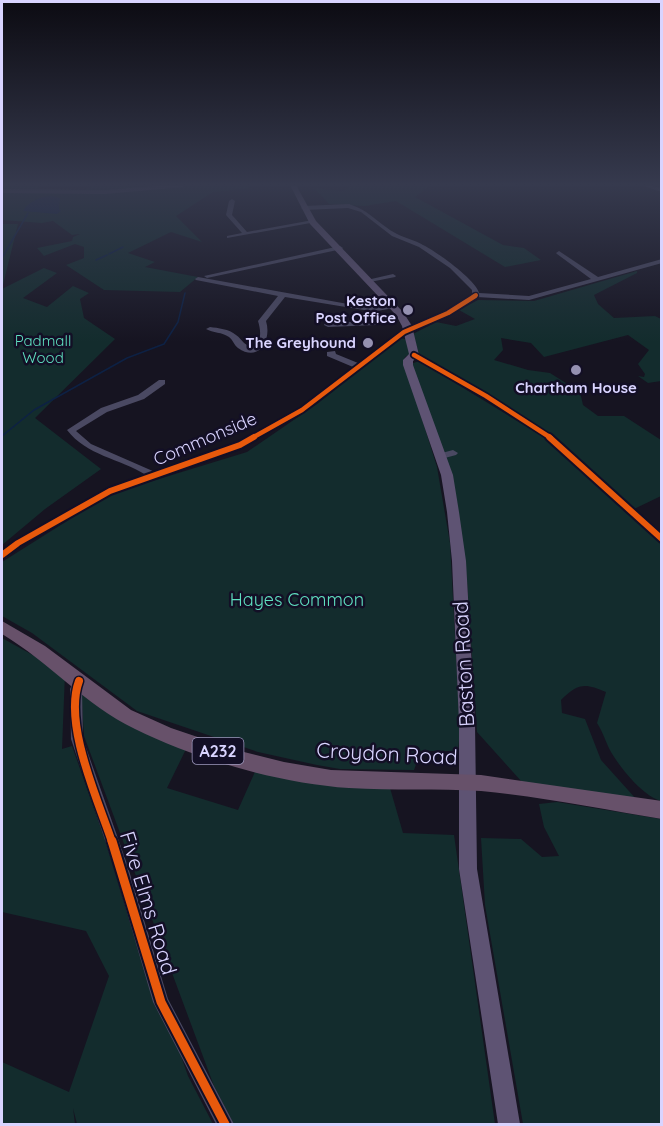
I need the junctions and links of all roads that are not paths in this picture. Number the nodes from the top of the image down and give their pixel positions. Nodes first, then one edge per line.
1 (329, 238) edge
2 (400, 238) edge
3 (340, 248) junction
4 (559, 253) dead end
5 (662, 261) edge
6 (393, 276) dead end
7 (370, 280) junction
8 (598, 280) junction
9 (283, 294) junction
10 (476, 295) junction
11 (394, 306) junction
12 (373, 309) junction
13 (328, 325) dead end
14 (210, 328) dead end
15 (410, 335) junction
16 (332, 352) dead end
17 (414, 355) junction
18 (360, 367) junction
19 (162, 382) dead end
20 (155, 476) junction
21 (662, 539) edge
22 (2, 555) edge
23 (2, 627) edge
24 (79, 681) junction
25 (467, 783) junction
26 (662, 810) edge
27 (225, 1125) edge
28 (509, 1125) edge

1 - 3 main road
2 - 10 street
3 - 7 main road
3 - 9 street
4 - 8 street
5 - 8 street
6 - 7 street
7 - 11 main road
8 - 10 street
9 - 12 street
9 - 14 street
10 - 15 street
11 - 12 street
11 - 15 main road
12 - 13 street
15 - 17 main road
15 - 18 street, Commonside
16 - 18 street
17 - 21 street
17 - 25 main road, Baston Road
18 - 20 street, Commonside
19 - 20 street
20 - 22 street, Commonside
23 - 24 highway, Croydon Road / A232
24 - 25 highway, Croydon Road / A232
24 - 27 street, Five Elms Road
25 - 26 highway, Croydon Road / A232
25 - 28 main road, Baston Road

